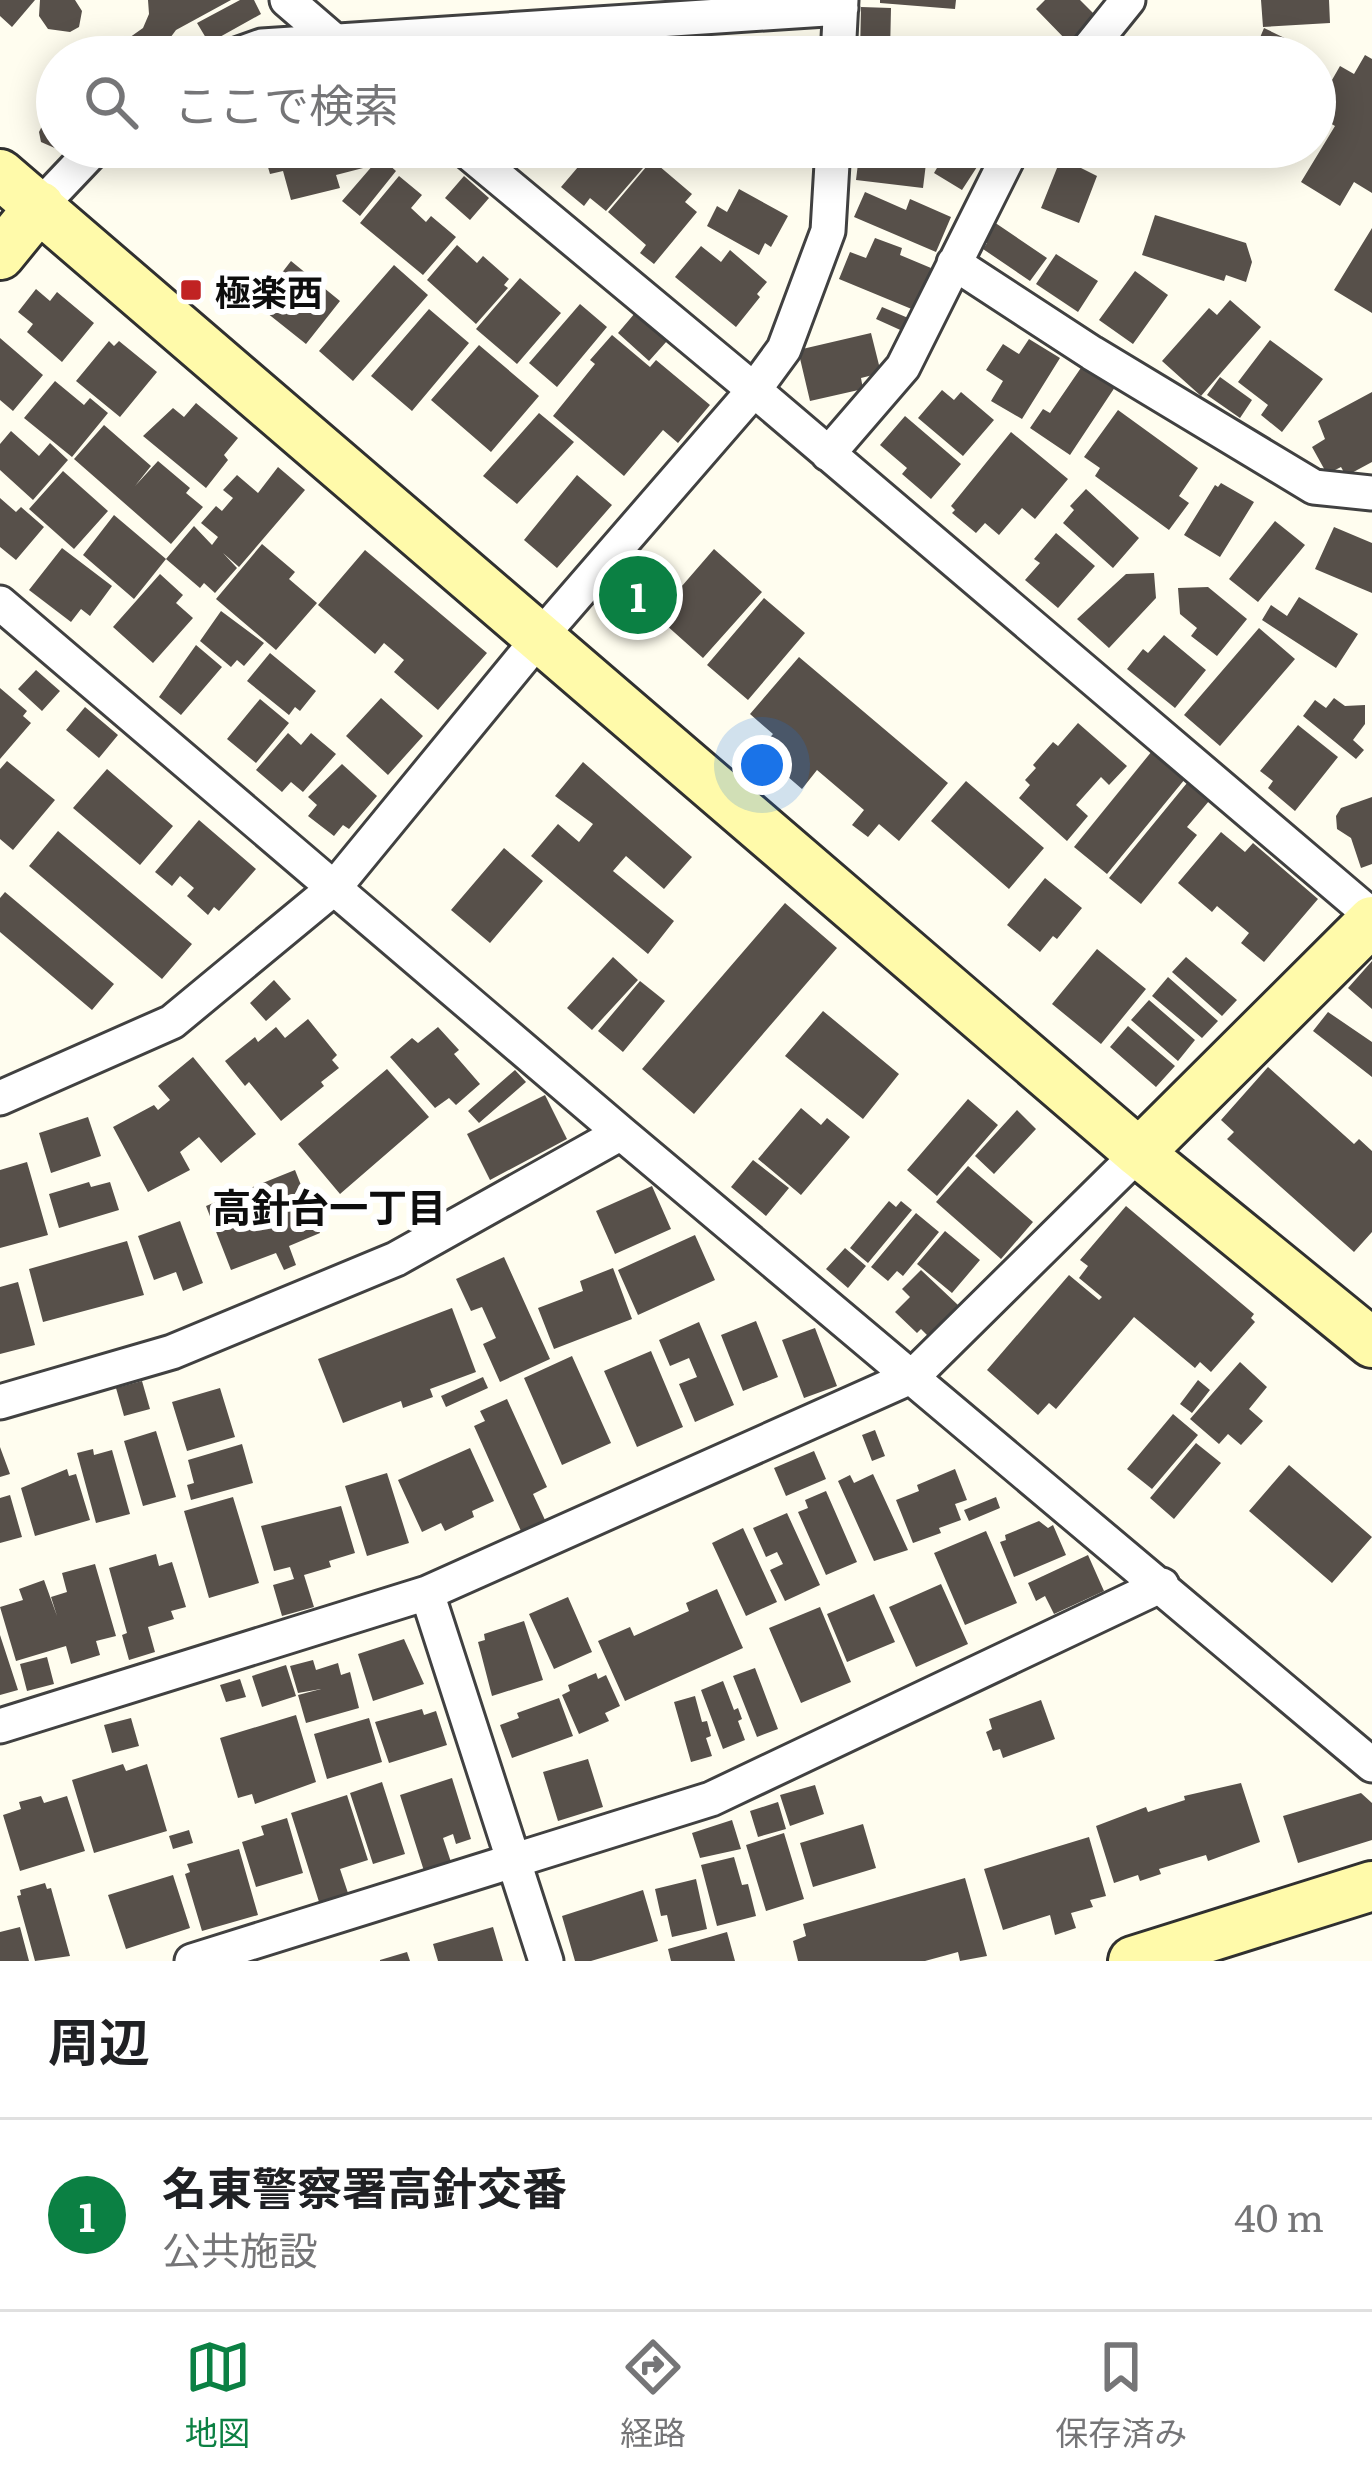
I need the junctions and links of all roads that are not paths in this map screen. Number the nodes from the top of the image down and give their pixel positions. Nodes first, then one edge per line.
1 (287, 0) edge
2 (1128, 0) edge
3 (841, 4) edge
4 (329, 36) edge
5 (496, 36) edge
6 (839, 36) edge
7 (1099, 36) edge
8 (76, 168) edge
9 (487, 168) edge
10 (832, 168) edge
11 (1002, 168) edge
12 (0, 175) edge
13 (40, 206) junction
14 (0, 255) edge
15 (954, 263) junction
16 (754, 390) junction
17 (828, 454) junction
18 (1372, 493) edge
19 (0, 603) edge
20 (541, 637) junction
21 (334, 888) junction
22 (1372, 918) edge
23 (0, 1098) edge
24 (621, 1133) junction
25 (1139, 1153) junction
26 (1372, 1343) edge
27 (913, 1376) junction
28 (0, 1402) edge
29 (1162, 1585) junction
30 (427, 1593) junction
31 (0, 1726) edge
32 (1372, 1765) edge
33 (514, 1862) junction
34 (1372, 1886) edge
35 (1196, 1952) edge
36 (192, 1961) edge
37 (546, 1961) edge
38 (1133, 1961) edge

1 - 4 street
2 - 7 street
3 - 5 street
3 - 6 street
8 - 13 street
9 - 16 street
10 - 16 street
11 - 15 street
12 - 13 street
13 - 14 street
13 - 20 street
15 - 17 street
15 - 18 street
16 - 17 street
16 - 20 street
17 - 22 street
19 - 21 street
20 - 21 street
20 - 25 street
21 - 23 street
21 - 24 street
22 - 25 street
24 - 27 street
24 - 28 street
25 - 26 street
25 - 27 street
27 - 29 street
27 - 30 street
29 - 32 street
29 - 33 street
30 - 31 street
30 - 33 street
33 - 36 street
33 - 37 street
34 - 35 street
35 - 38 street

